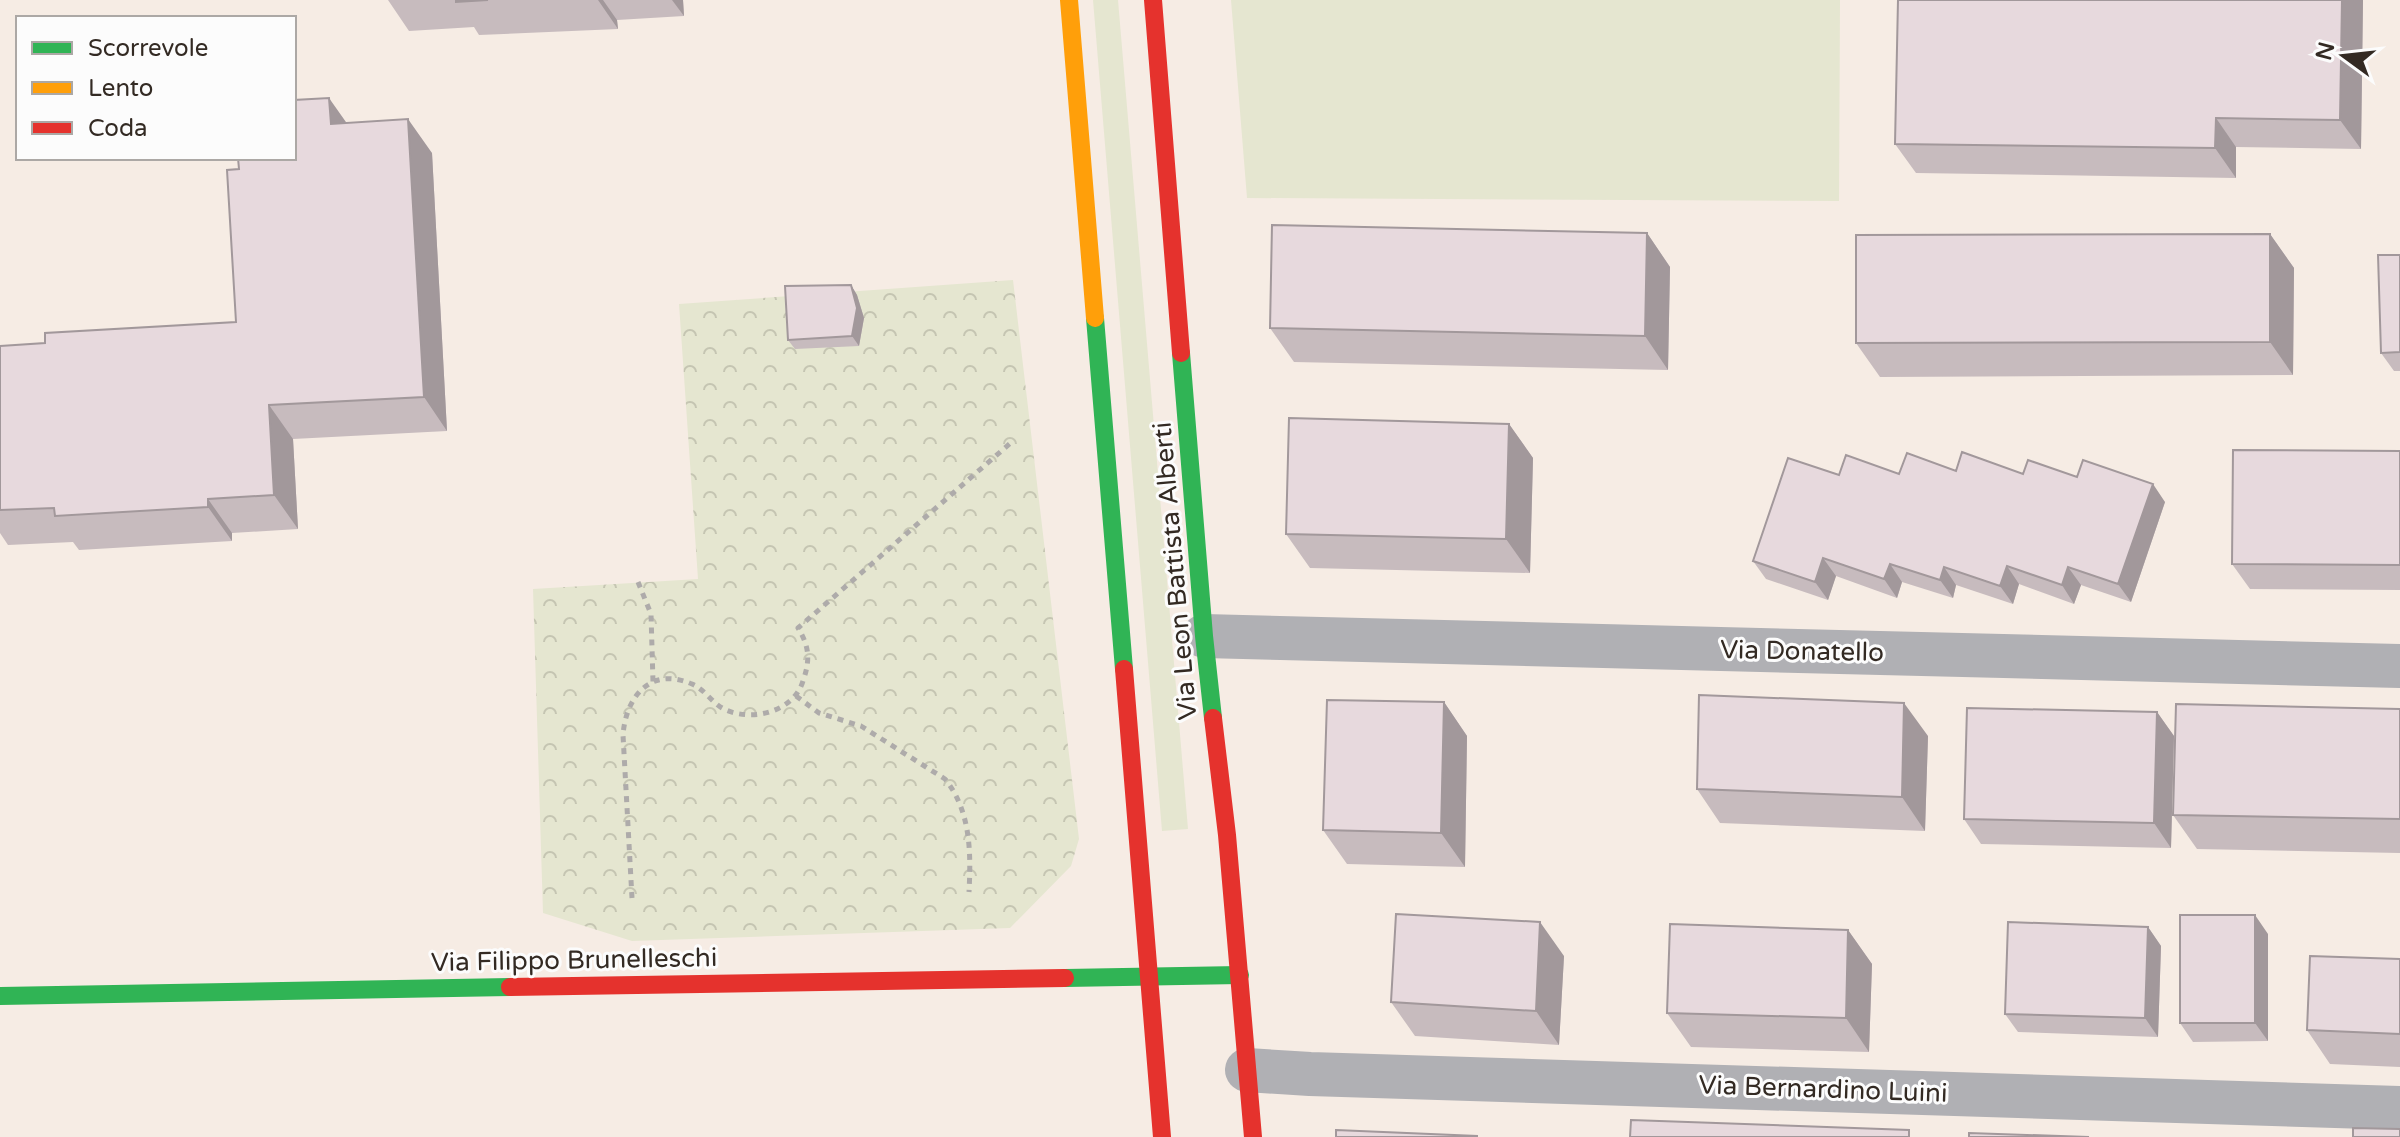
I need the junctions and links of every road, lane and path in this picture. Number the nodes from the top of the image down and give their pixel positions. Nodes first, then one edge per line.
1 (1069, 0) edge
2 (1153, 0) edge
3 (1014, 440) dead end
4 (638, 582) dead end
5 (1204, 636) junction
6 (2400, 666) edge
7 (653, 682) junction
8 (796, 696) junction
9 (969, 892) dead end
10 (632, 898) dead end
11 (1240, 975) junction
12 (1150, 978) junction
13 (0, 996) edge
14 (1247, 1070) junction
15 (2400, 1108) edge
16 (1162, 1137) edge
17 (1253, 1137) edge

1 - 12 street
2 - 5 street, Via Leon Battista Alberti
3 - 8 path
4 - 7 path
5 - 6 street, Via Donatello
5 - 11 street, Via Leon Battista Alberti
7 - 8 path
7 - 10 path
8 - 9 path
11 - 12 street, Via Filippo Brunelleschi
11 - 14 street, Via Leon Battista Alberti
12 - 13 street, Via Filippo Brunelleschi
12 - 16 street
14 - 15 street, Via Bernardino Luini
14 - 17 street, Via Leon Battista Alberti

